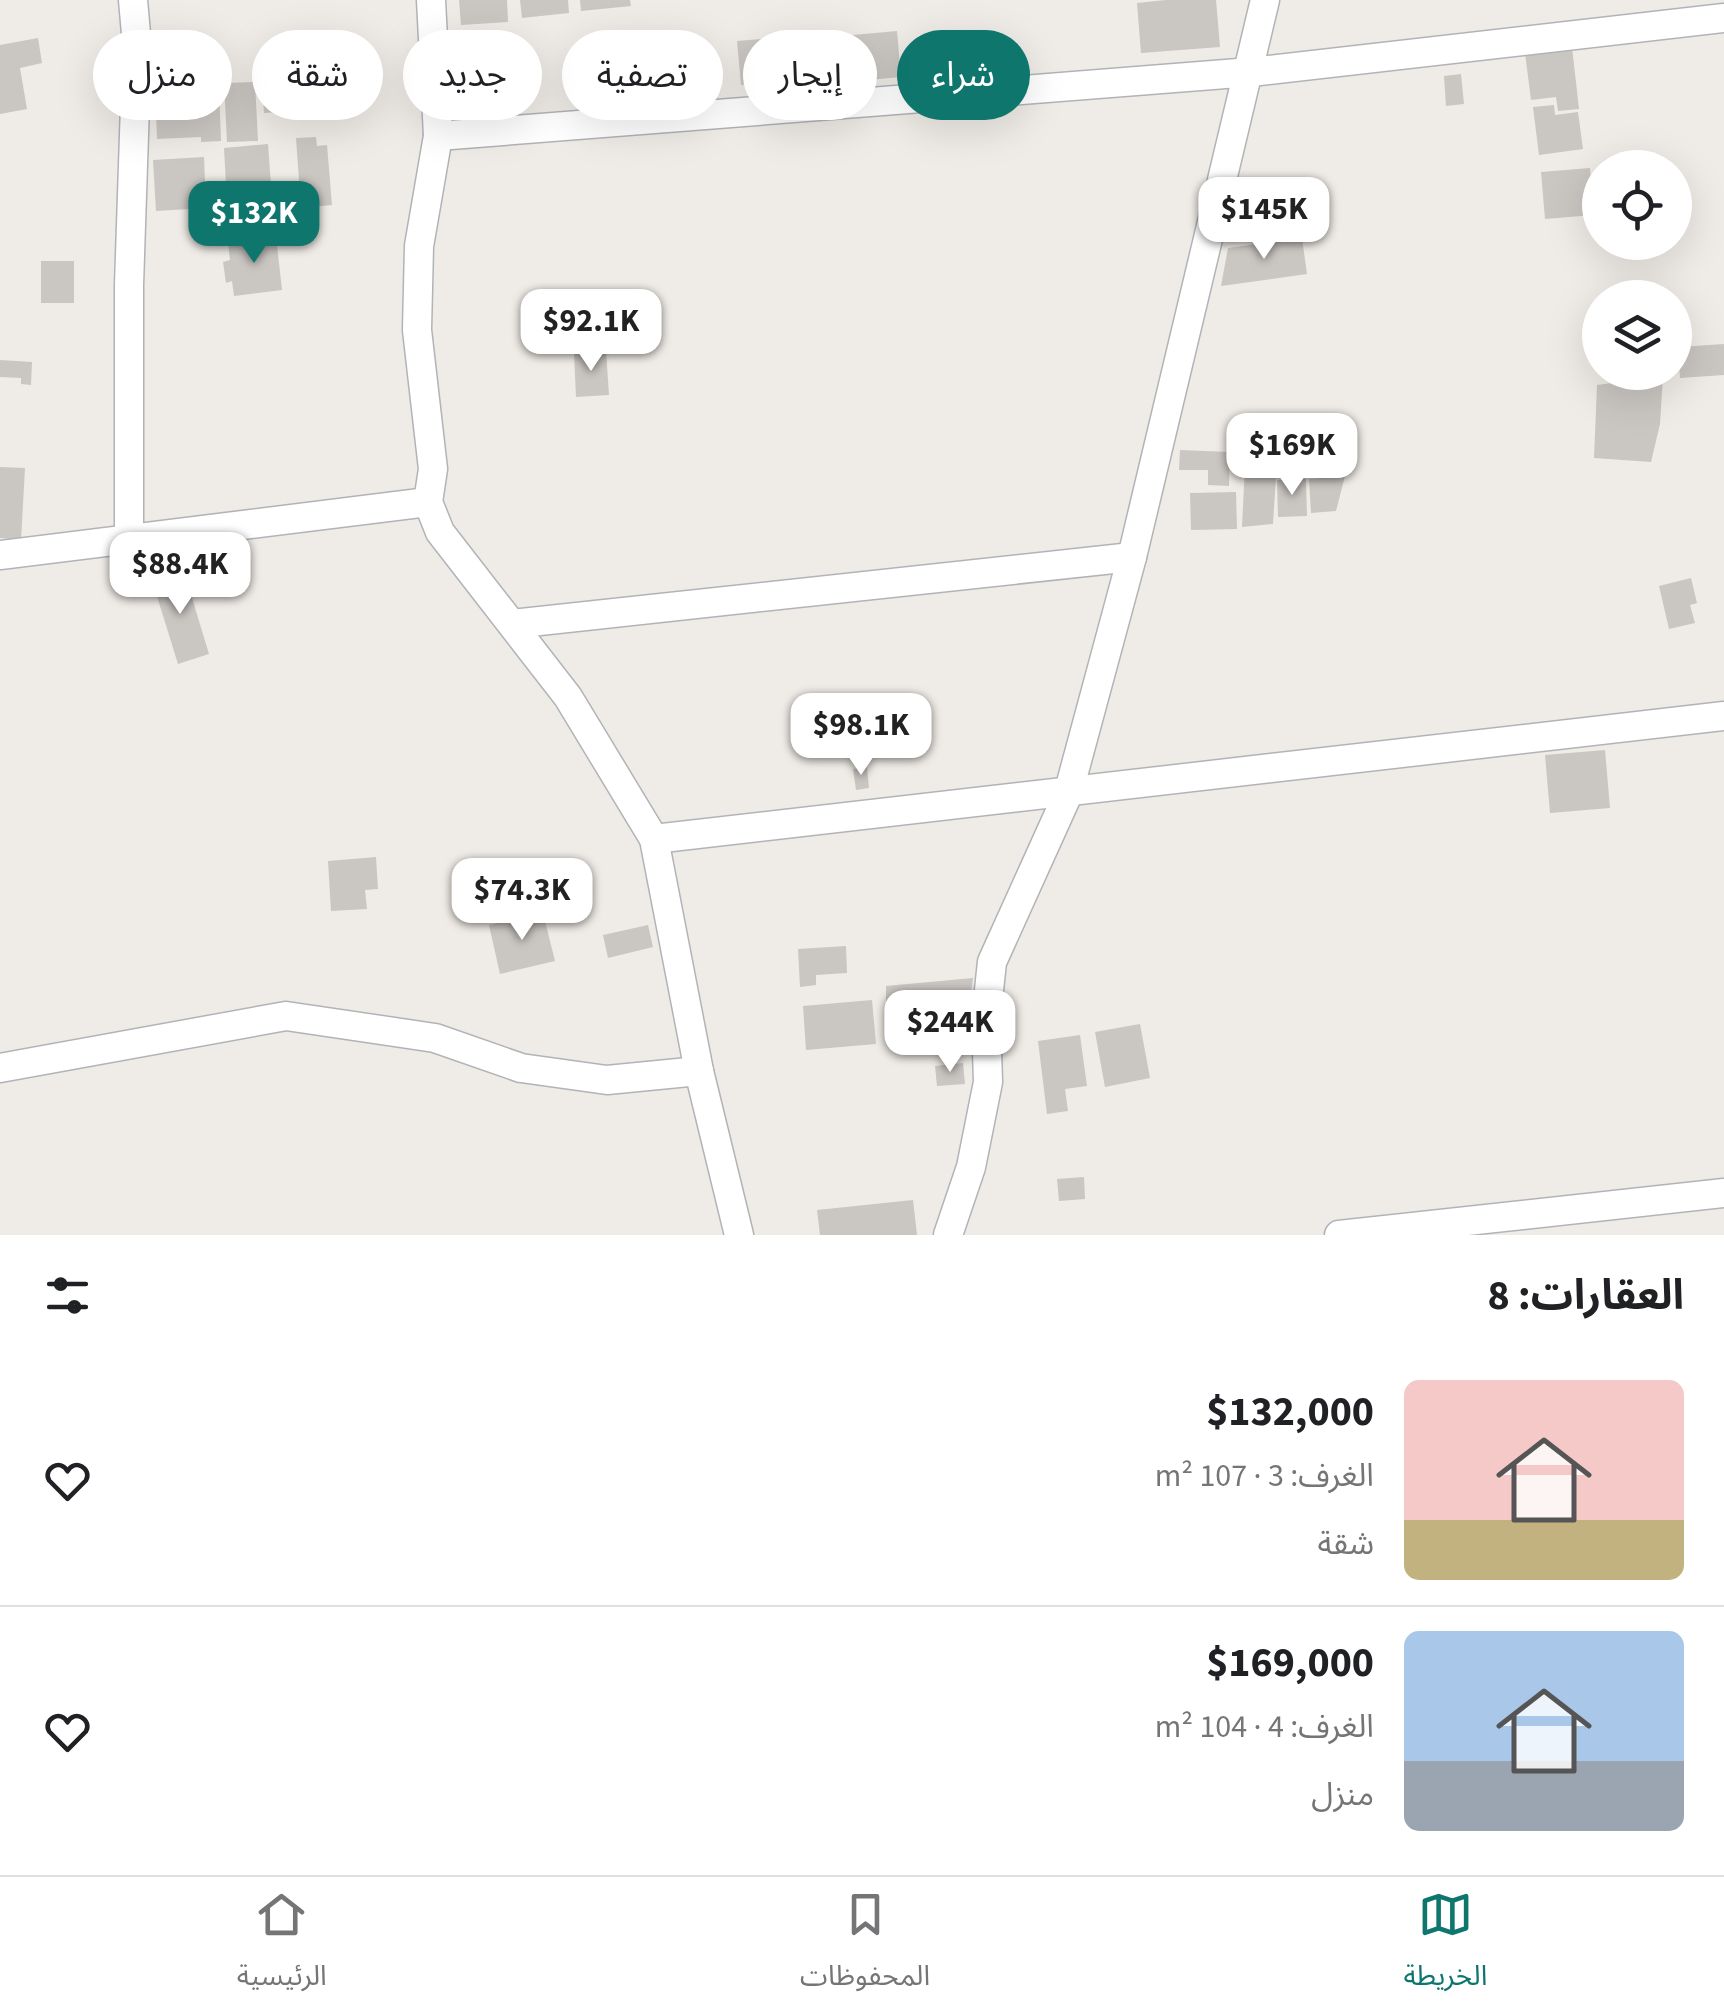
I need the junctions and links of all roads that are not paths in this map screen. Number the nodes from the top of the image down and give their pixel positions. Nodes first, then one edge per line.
1 (133, 0) edge
2 (431, 0) edge
3 (1265, 0) edge
4 (1724, 18) edge
5 (1250, 72) junction
6 (438, 136) junction
7 (428, 502) junction
8 (130, 538) junction
9 (0, 555) edge
10 (1132, 557) junction
11 (512, 624) junction
12 (1724, 716) edge
13 (1068, 794) junction
14 (654, 839) junction
15 (0, 1068) edge
16 (699, 1070) junction
17 (1724, 1193) edge
18 (739, 1235) edge
19 (948, 1235) edge
20 (1339, 1235) edge

1 - 8 street
2 - 6 street
3 - 5 street
4 - 5 street
5 - 6 street
5 - 10 street
6 - 7 street
7 - 8 street
7 - 11 street
8 - 9 street
10 - 11 street
10 - 13 street
11 - 14 street
12 - 13 street
13 - 14 street
13 - 19 street
14 - 16 street
15 - 16 street
16 - 18 street
17 - 20 street

